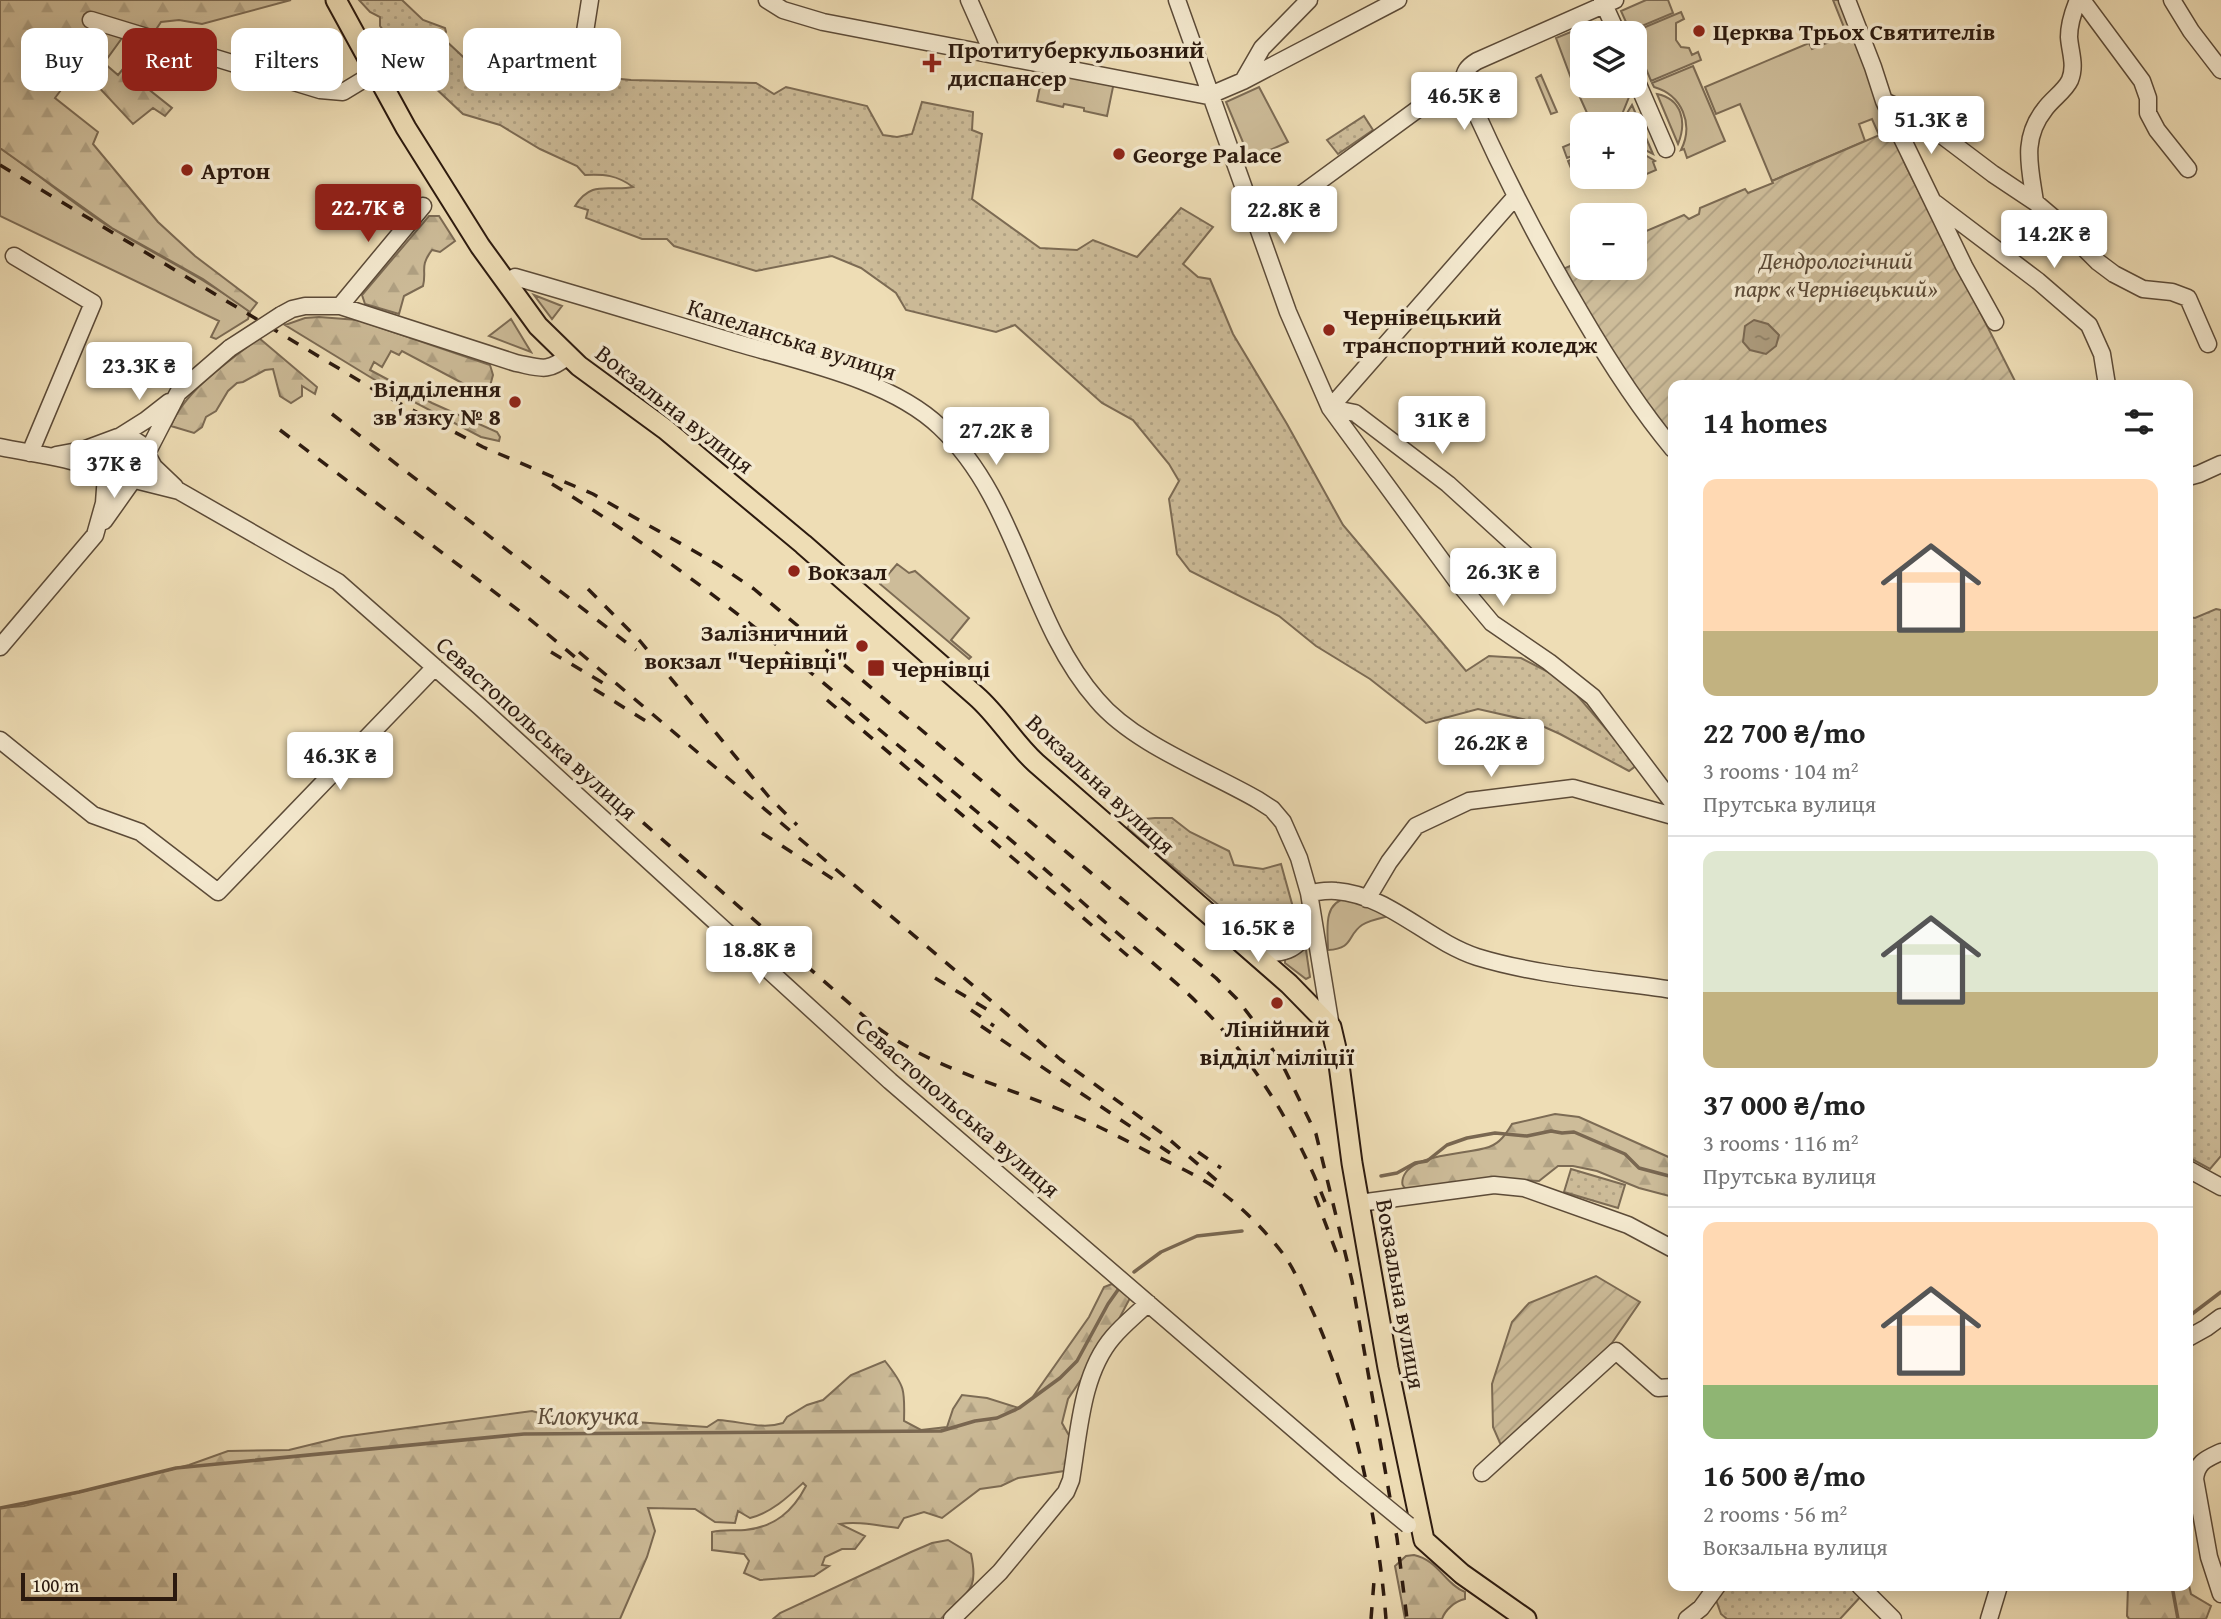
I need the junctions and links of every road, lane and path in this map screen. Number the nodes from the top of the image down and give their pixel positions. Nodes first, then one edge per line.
1 (336, 0) edge
2 (590, 0) edge
3 (767, 0) edge
4 (969, 0) edge
5 (1177, 0) edge
6 (1309, 0) edge
7 (1398, 0) edge
8 (1847, 0) edge
9 (2080, 0) edge
10 (2172, 0) edge
11 (1607, 2) edge
12 (785, 5) edge
13 (91, 20) dead end
14 (1613, 21) edge
15 (586, 28) edge
16 (357, 38) edge
17 (993, 54) junction
18 (2221, 70) edge
19 (1244, 81) junction
20 (357, 84) edge
21 (386, 91) edge
22 (1210, 96) junction
23 (1644, 98) edge
24 (1884, 101) junction
25 (1422, 106) dead end
26 (1666, 149) dead end
27 (2188, 169) dead end
28 (1516, 196) junction
29 (1932, 201) junction
30 (2035, 202) junction
31 (423, 206) dead end
32 (1258, 226) junction
33 (14, 256) dead end
34 (506, 282) junction
35 (340, 306) junction
36 (1995, 323) dead end
37 (2208, 344) dead end
38 (568, 356) junction
39 (2106, 380) edge
40 (178, 393) junction
41 (1330, 408) junction
42 (116, 438) junction
43 (1668, 442) edge
44 (0, 447) edge
45 (38, 455) junction
46 (147, 455) junction
47 (2221, 464) edge
48 (106, 474) junction
49 (2193, 476) edge
50 (134, 480) junction
51 (179, 491) junction
52 (95, 535) junction
53 (1526, 555) dead end
54 (0, 648) edge
55 (435, 667) junction
56 (0, 740) edge
57 (1668, 796) edge
58 (1668, 815) edge
59 (1309, 893) junction
60 (1367, 899) junction
61 (1313, 924) junction
62 (1252, 952) junction
63 (1281, 953) junction
64 (1279, 976) junction
65 (1668, 989) edge
66 (1331, 1027) junction
67 (2193, 1172) edge
68 (2221, 1187) edge
69 (1359, 1203) junction
70 (1668, 1246) edge
71 (1148, 1303) junction
72 (2221, 1317) edge
73 (2193, 1335) edge
74 (1668, 1387) edge
75 (2221, 1452) edge
76 (1482, 1473) dead end
77 (1424, 1540) junction
78 (1713, 1591) edge
79 (1865, 1591) edge
80 (1997, 1591) edge
81 (2221, 1594) edge
82 (952, 1619) edge
83 (1526, 1619) edge
84 (1687, 1619) edge
85 (1893, 1619) edge
86 (1989, 1619) edge

1 - 16 main road, Вокзальна вулиця
2 - 15 street
3 - 12 street
4 - 17 street
5 - 22 street
6 - 19 street
7 - 19 street
8 - 24 street
9 - 27 street
9 - 30 street
10 - 18 street
11 - 14 street
11 - 28 street
12 - 17 street
13 - 20 street
17 - 22 street
19 - 22 street
21 - 34 main road, Вокзальна вулиця
22 - 32 street
23 - 26 street
24 - 29 street
24 - 30 street
25 - 32 street
28 - 41 street
28 - 43 street
29 - 36 street
29 - 39 street
30 - 37 street
31 - 35 street
32 - 41 street
33 - 45 street
34 - 38 main road, Вокзальна вулиця
34 - 59 street, Капеланська вулиця
35 - 38 street
35 - 40 street, bridge
38 - 62 main road, Вокзальна вулиця
40 - 42 street
40 - 46 street
41 - 53 street
41 - 57 street
42 - 45 street
42 - 46 street
42 - 48 street
44 - 45 street
45 - 48 street
46 - 50 street
46 - 51 street
47 - 49 street
48 - 50 street
48 - 52 street
50 - 51 street
50 - 52 street
51 - 55 street, Севастопольська вулиця
52 - 54 street
55 - 56 street
55 - 71 street, Севастопольська вулиця
58 - 60 street
59 - 60 street
59 - 61 street, Капеланська вулиця
60 - 65 street
61 - 63 street
61 - 66 street, Капеланська вулиця
62 - 63 street
62 - 64 main road, Вокзальна вулиця
63 - 64 street
64 - 66 main road, Вокзальна вулиця
66 - 69 main road, Вокзальна вулиця
67 - 68 street
69 - 70 street
69 - 77 main road, Вокзальна вулиця
71 - 77 street, Севастопольська вулиця, bridge
71 - 82 street
72 - 73 street
74 - 76 street
75 - 81 street
77 - 83 main road
78 - 84 street
79 - 85 street
80 - 86 street

